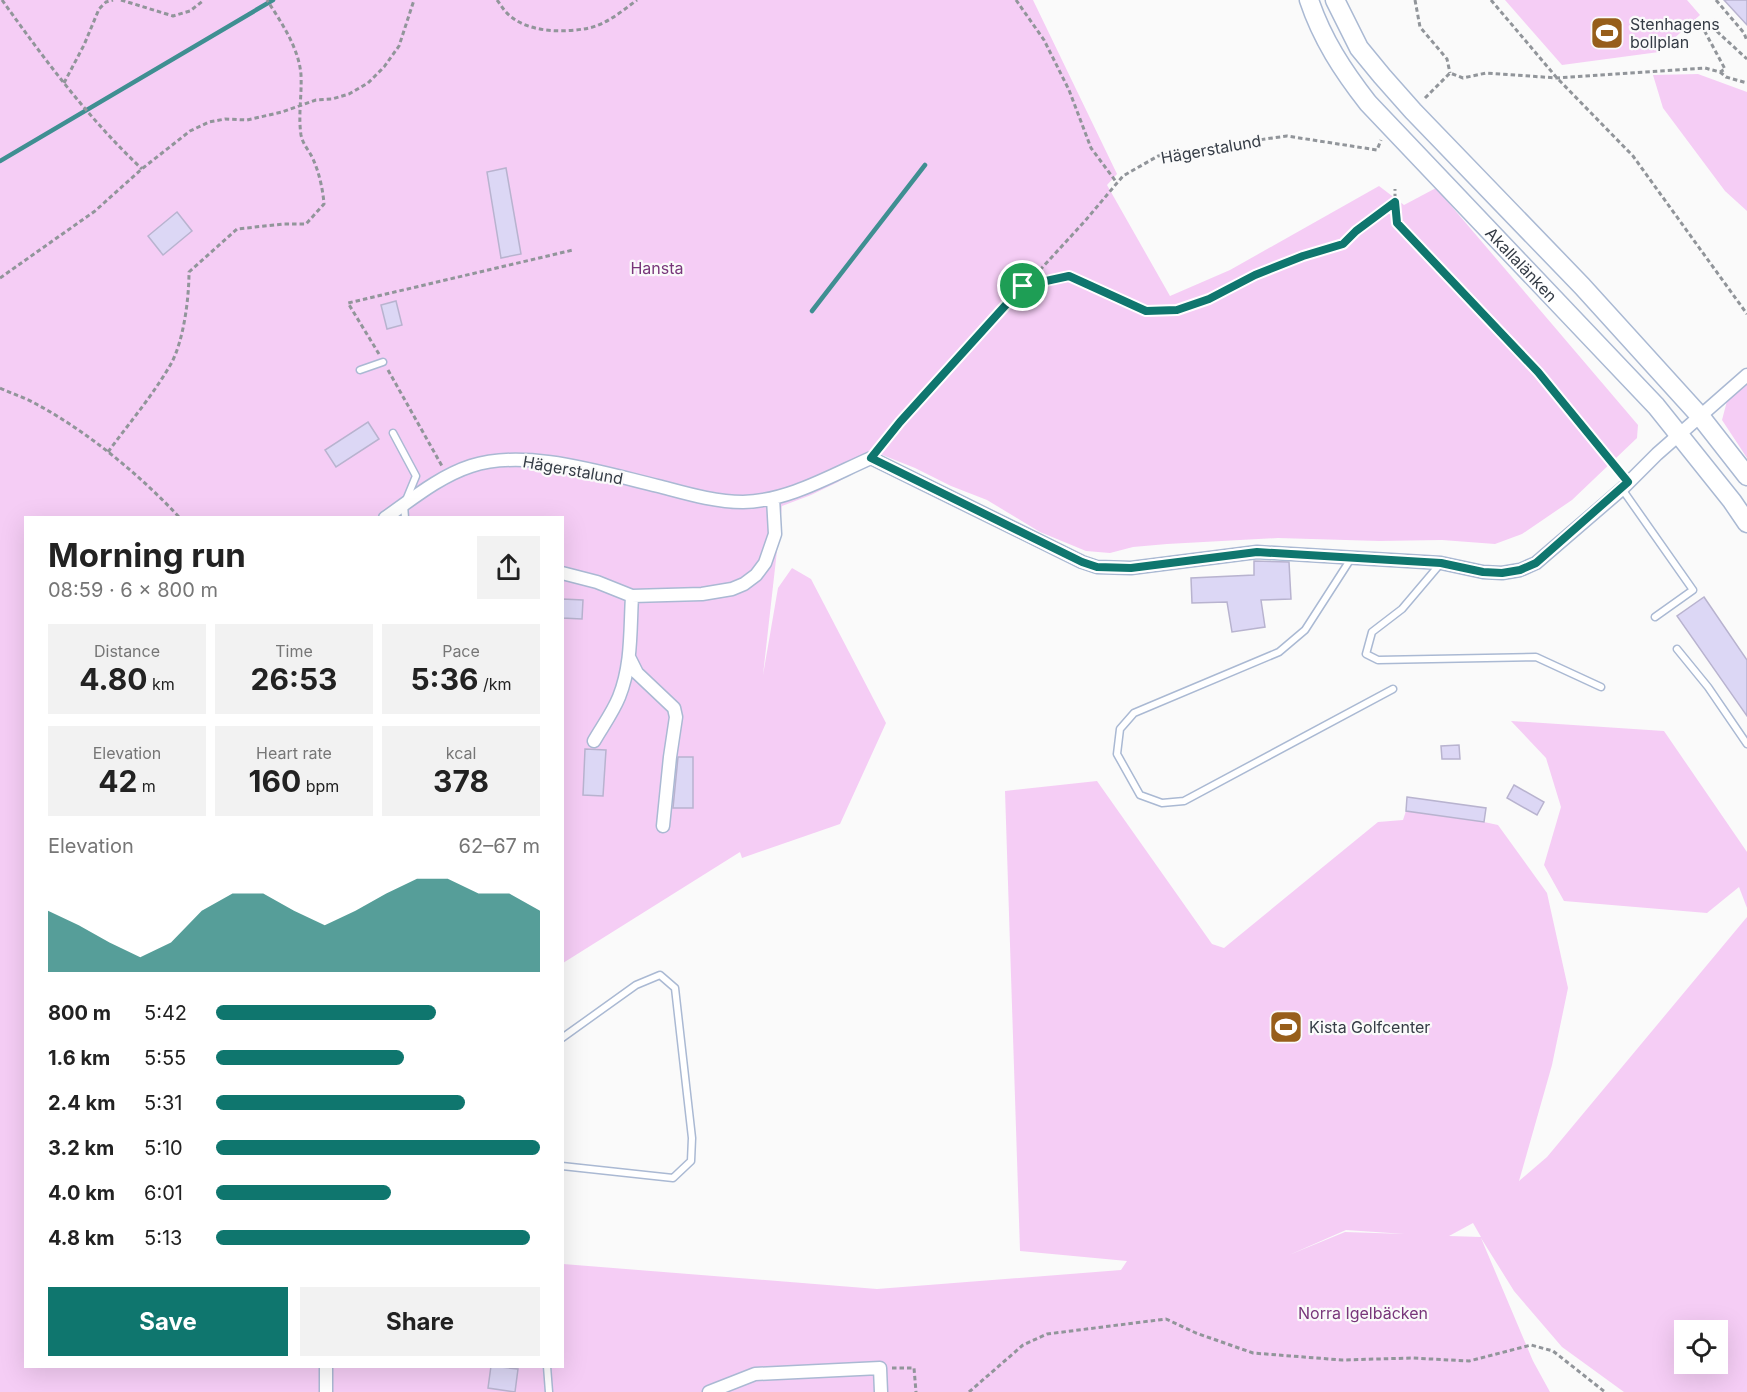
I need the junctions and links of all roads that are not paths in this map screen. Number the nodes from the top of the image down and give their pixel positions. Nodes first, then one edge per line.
1 (1309, 0) edge
2 (1335, 0) edge
3 (383, 362) road end
4 (360, 370) dead end
5 (1747, 375) edge
6 (1700, 416) junction
7 (393, 433) dead end
8 (1679, 435) junction
9 (1747, 476) edge
10 (1625, 485) junction
11 (773, 498) junction
12 (404, 511) edge
13 (1747, 523) edge
14 (1352, 557) junction
15 (1441, 563) junction
16 (564, 574) edge
17 (632, 596) junction
18 (1655, 617) dead end
19 (1677, 649) dead end
20 (629, 657) junction
21 (1601, 687) dead end
22 (1393, 689) dead end
23 (594, 741) dead end
24 (1747, 744) edge
25 (663, 826) dead end
26 (564, 1037) edge
27 (564, 1167) edge
28 (326, 1368) edge
29 (547, 1368) edge
30 (326, 1392) edge
31 (549, 1392) edge
32 (709, 1392) edge
33 (880, 1392) edge

1 - 8 main road, Akallalänken
2 - 6 main road, Akallalänken
3 - 4 lane
5 - 6 street
6 - 8 street
6 - 9 main road, Akallalänken
7 - 12 lane
8 - 10 street
8 - 13 main road, Akallalänken
10 - 15 street
10 - 18 lane
11 - 12 street, Hägerstalund
11 - 14 street, Hägerstalund
11 - 17 street
14 - 15 street
14 - 22 lane
15 - 21 lane
16 - 17 street
17 - 20 street
19 - 24 lane
20 - 23 street
20 - 25 street
26 - 27 lane
28 - 30 street
29 - 31 lane
32 - 33 street

